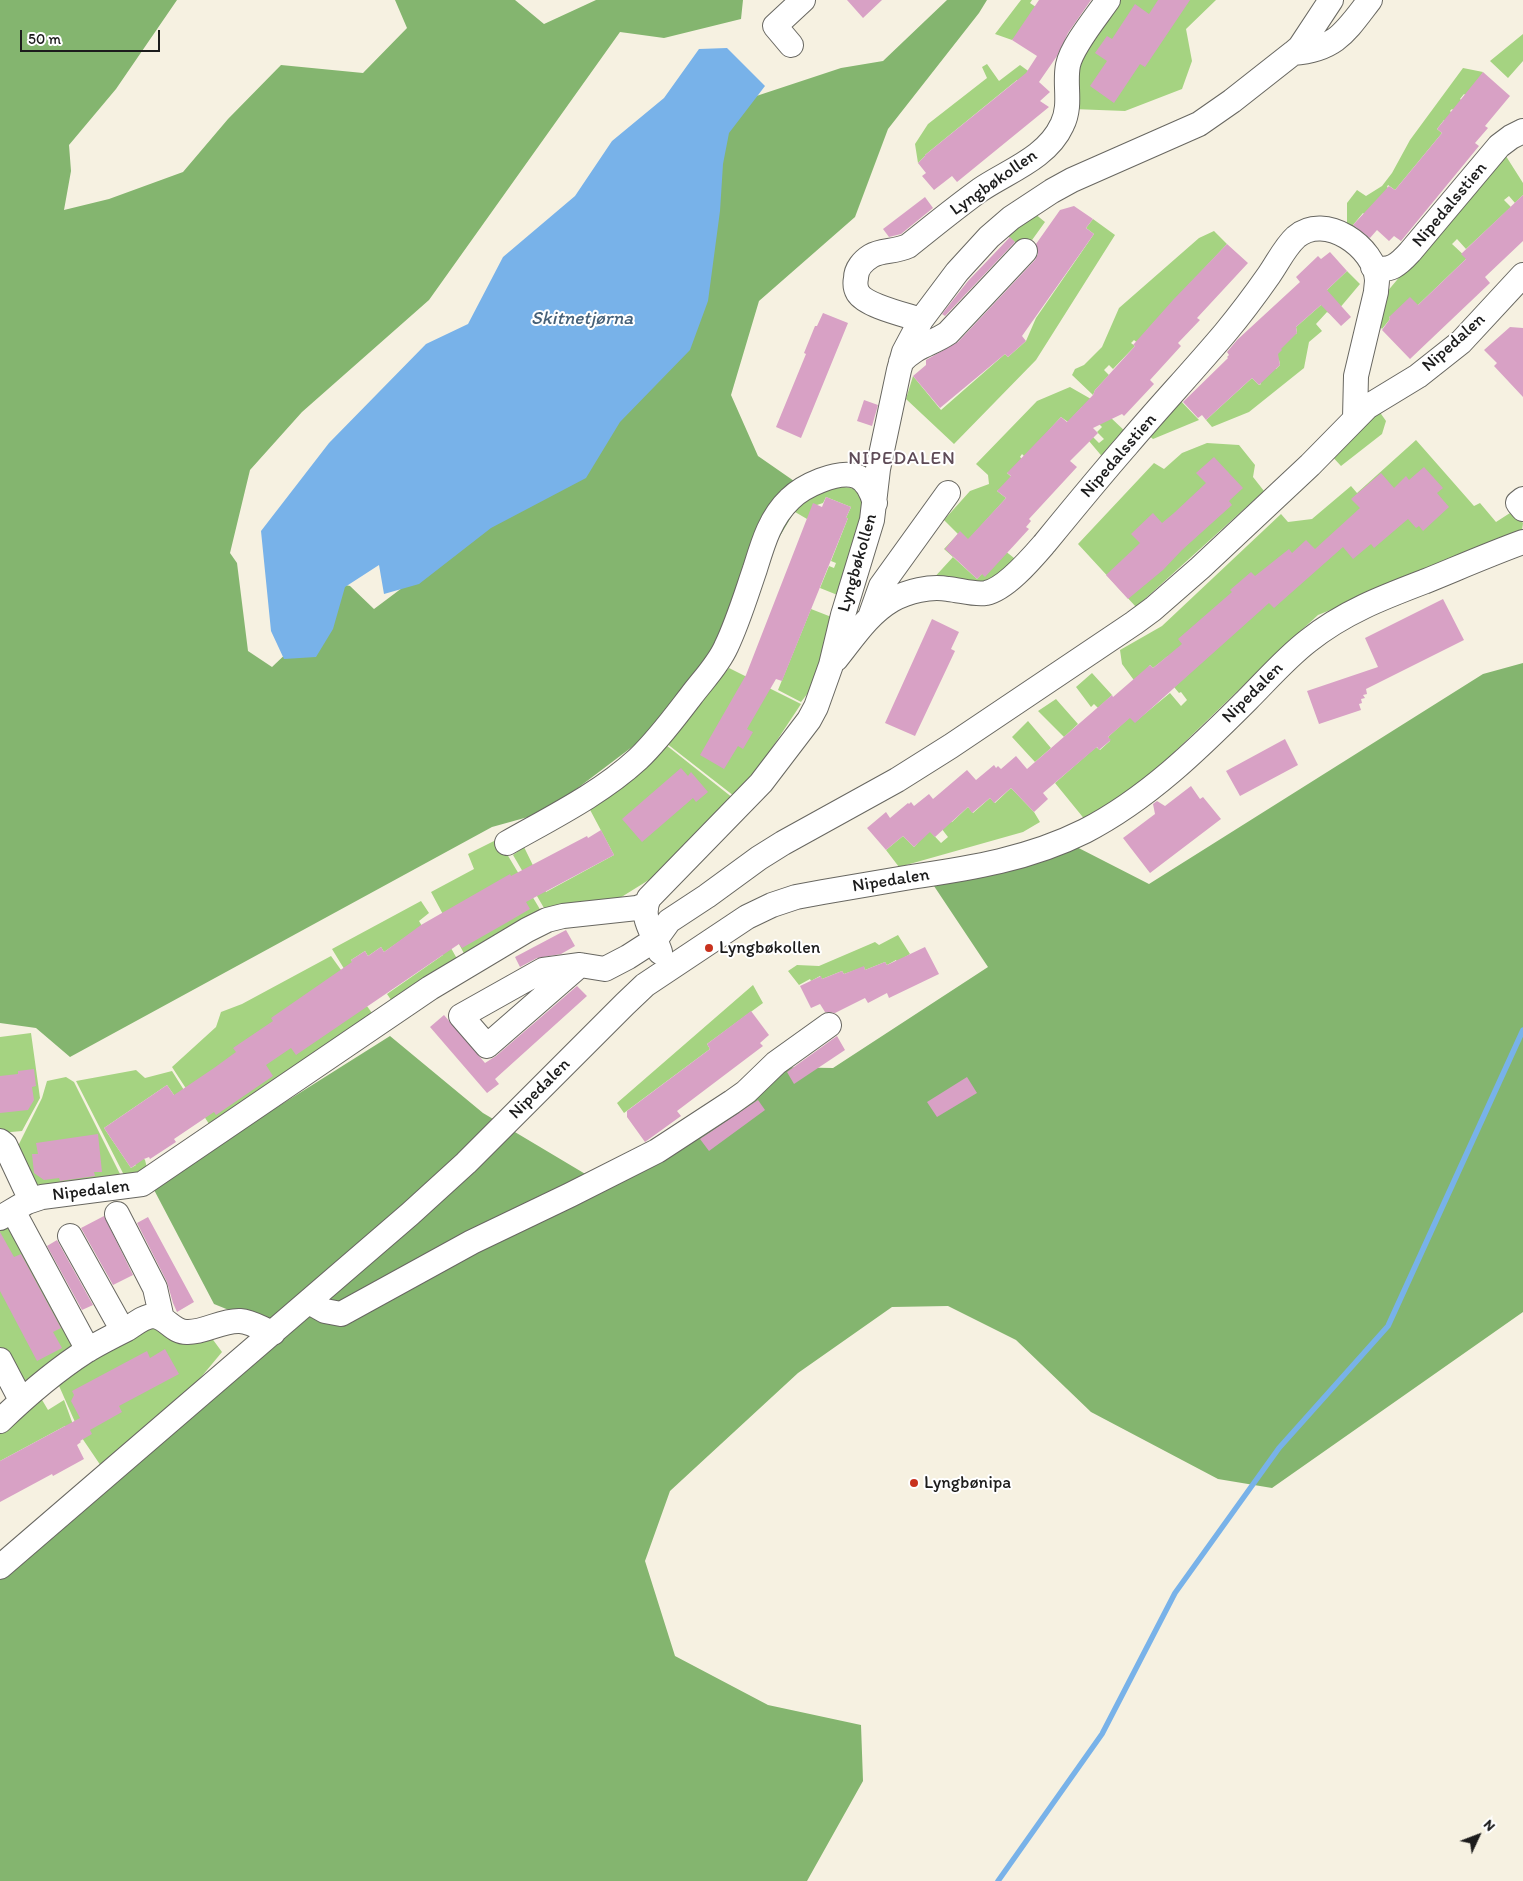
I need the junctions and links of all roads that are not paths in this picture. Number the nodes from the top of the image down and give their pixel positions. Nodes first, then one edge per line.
1 (803, 0) edge
2 (1108, 0) edge
3 (1331, 0) edge
4 (1370, 0) edge
5 (791, 45) dead end
6 (1293, 53) junction
7 (1523, 131) edge
8 (1025, 251) dead end
9 (1373, 267) junction
10 (1523, 276) edge
11 (921, 320) junction
12 (902, 362) junction
13 (1355, 418) junction
14 (948, 493) dead end
15 (875, 503) junction
16 (1523, 542) edge
17 (869, 618) junction
18 (830, 665) junction
19 (507, 843) dead end
20 (645, 905) junction
21 (656, 939) junction
22 (580, 965) dead end
23 (668, 969) junction
24 (829, 1025) dead end
25 (0, 1142) edge
26 (13, 1210) edge
27 (117, 1214) dead end
28 (70, 1236) dead end
29 (310, 1302) junction
30 (162, 1319) junction
31 (123, 1331) junction
32 (273, 1333) junction
33 (88, 1350) junction
34 (0, 1360) edge
35 (21, 1400) junction
36 (0, 1421) edge
37 (0, 1567) edge

1 - 5 street
2 - 11 street, Lyngbøkollen
3 - 6 street, Lyngbøkollen
4 - 6 street, Lyngbøkollen
6 - 11 street, Lyngbøkollen
7 - 9 street, Nipedalsstien
8 - 12 street
9 - 13 street, Nipedalsstien
9 - 17 street, Nipedalsstien
10 - 13 street, Nipedalen
11 - 12 street, Lyngbøkollen
12 - 15 street, Lyngbøkollen
13 - 21 street, Nipedalen
14 - 17 street
15 - 18 street, Lyngbøkollen
15 - 19 street, Lyngbøkollen
16 - 23 street, Nipedalen
17 - 18 street, Nipedalsstien
18 - 20 street, Lyngbøkollen
20 - 21 street
20 - 26 street, Nipedalen
21 - 22 street, Nipedalen
21 - 23 street
23 - 29 street, Nipedalen
24 - 29 street
25 - 26 street, Nipedalen
26 - 33 street, Nipedalen
27 - 30 street, Nipedalen
28 - 31 street
29 - 32 street, Nipedalen
30 - 31 street
30 - 32 street
31 - 33 street
32 - 37 street, Nipedalen
33 - 35 street
34 - 35 street
35 - 36 street

